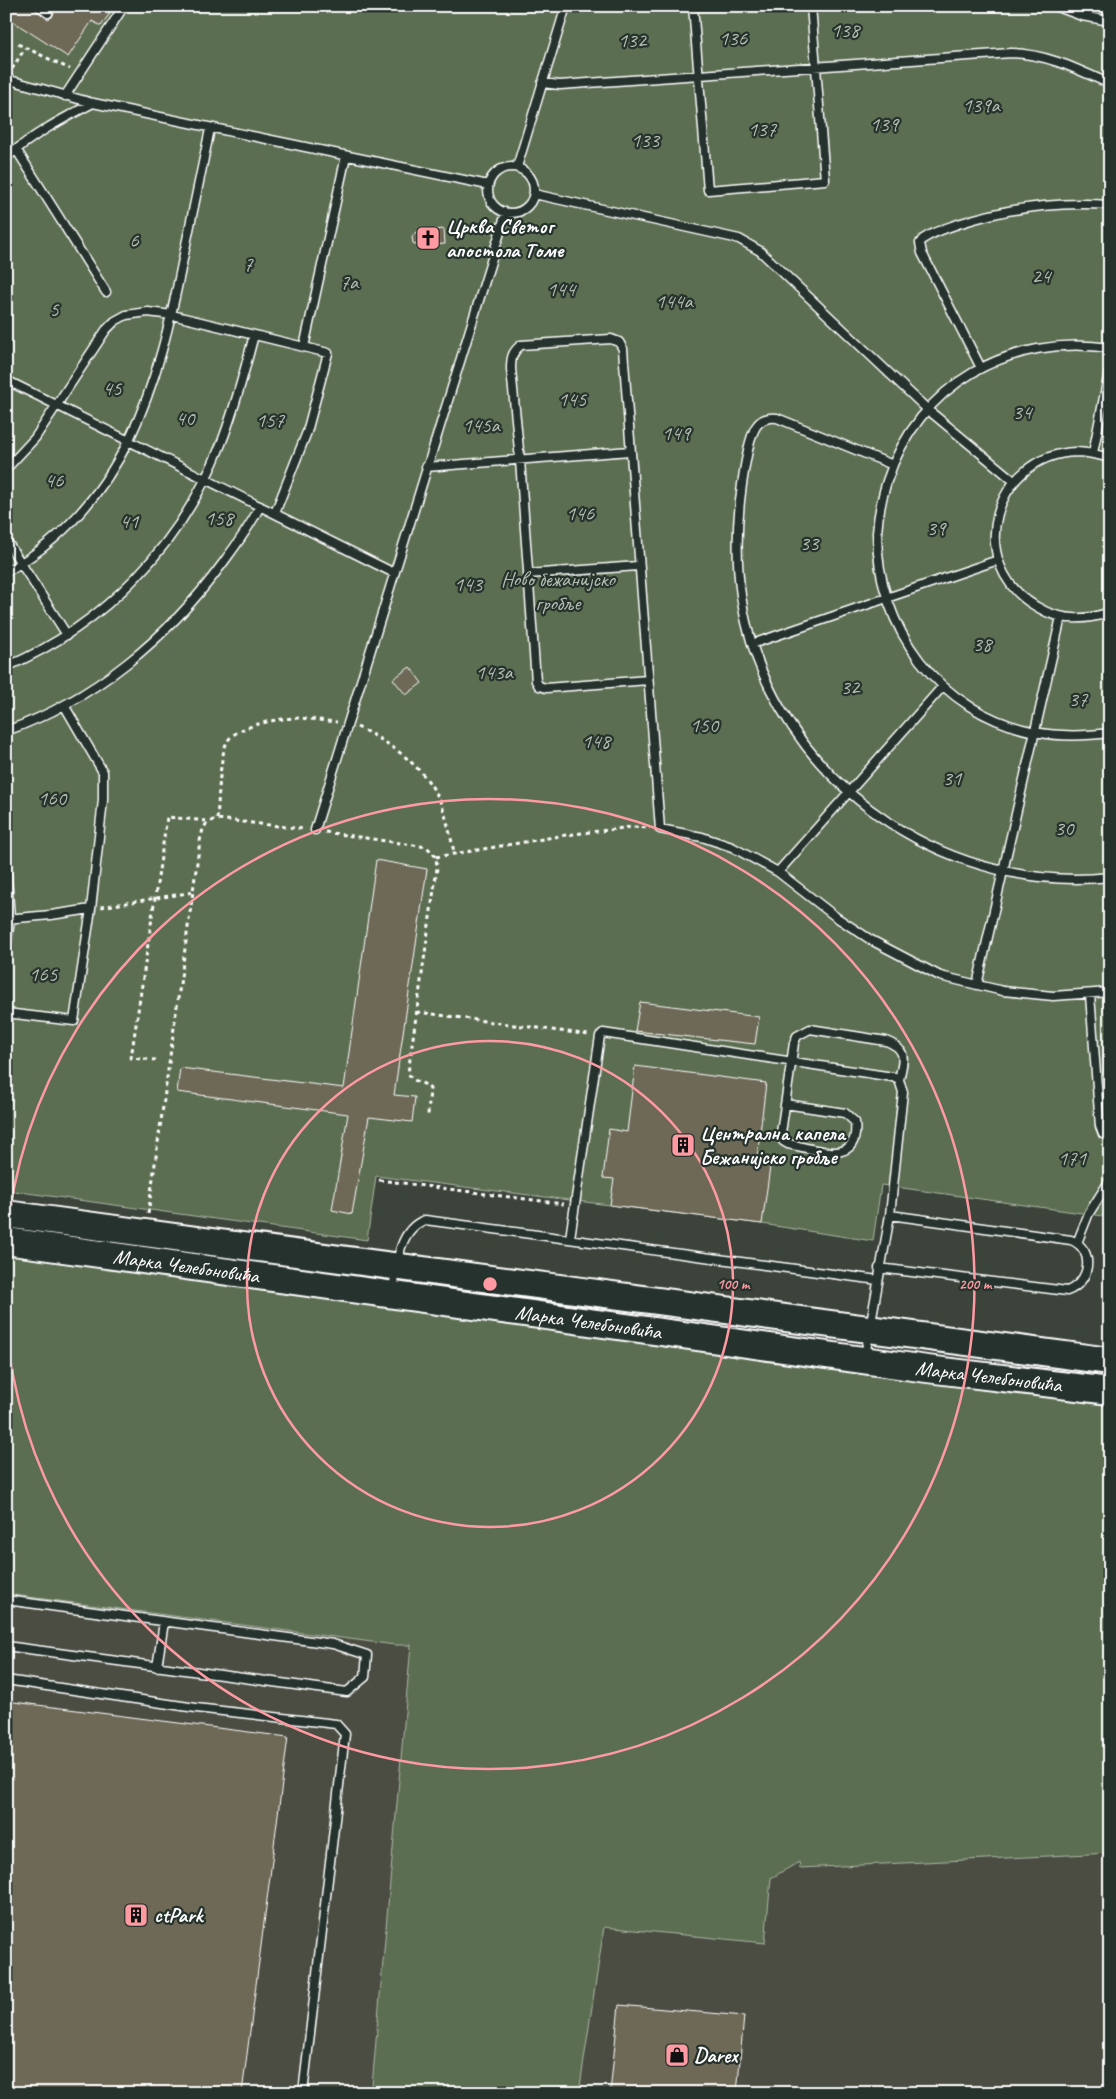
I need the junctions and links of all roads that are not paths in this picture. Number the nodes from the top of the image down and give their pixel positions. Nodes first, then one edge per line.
1 (39, 6) edge
2 (124, 6) edge
3 (566, 6) edge
4 (693, 6) edge
5 (811, 6) edge
6 (1055, 6) edge
7 (48, 13) dead end
8 (1110, 21) edge
9 (816, 68) junction
10 (698, 77) junction
11 (6, 78) edge
12 (542, 83) junction
13 (1110, 84) edge
14 (65, 96) junction
15 (93, 103) junction
16 (210, 129) junction
17 (16, 149) junction
18 (346, 156) junction
19 (6, 158) edge
20 (517, 167) junction
21 (488, 185) junction
22 (534, 194) junction
23 (1110, 205) edge
24 (506, 213) junction
25 (106, 292) dead end
26 (172, 315) junction
27 (254, 335) junction
28 (304, 347) junction
29 (1110, 348) edge
30 (1110, 367) edge
31 (981, 368) junction
32 (6, 380) edge
33 (57, 405) junction
34 (928, 409) junction
35 (130, 440) junction
36 (630, 451) junction
37 (1092, 453) junction
38 (1110, 458) edge
39 (520, 460) junction
40 (892, 464) junction
41 (426, 468) junction
42 (6, 469) edge
43 (206, 479) junction
44 (1014, 481) junction
45 (260, 506) junction
46 (275, 513) junction
47 (6, 540) edge
48 (998, 560) junction
49 (22, 563) junction
50 (638, 566) junction
51 (6, 572) edge
52 (394, 573) junction
53 (528, 574) junction
54 (886, 598) junction
55 (1110, 612) edge
56 (1061, 617) junction
57 (67, 635) junction
58 (752, 644) junction
59 (6, 667) edge
60 (648, 680) junction
61 (943, 686) junction
62 (64, 705) junction
63 (6, 732) edge
64 (1034, 732) junction
65 (1110, 733) edge
66 (850, 792) junction
67 (315, 830) road end
68 (6, 863) edge
69 (778, 872) junction
70 (1002, 872) junction
71 (1110, 877) edge
72 (91, 909) junction
73 (8, 919) edge
74 (6, 951) edge
75 (977, 984) junction
76 (1110, 992) edge
77 (1090, 995) junction
78 (6, 1013) edge
79 (792, 1061) junction
80 (899, 1080) junction
81 (785, 1104) junction
82 (1110, 1137) edge
83 (1110, 1180) edge
84 (6, 1214) edge
85 (890, 1215) junction
86 (570, 1238) junction
87 (6, 1241) edge
88 (1077, 1243) junction
89 (396, 1266) junction
90 (880, 1268) junction
91 (878, 1280) junction
92 (392, 1294) junction
93 (869, 1331) junction
94 (865, 1360) junction
95 (1110, 1361) edge
96 (1110, 1391) edge
97 (6, 1600) edge
98 (164, 1622) junction
99 (6, 1646) edge
100 (157, 1667) junction
101 (6, 1680) edge
102 (303, 2093) edge

1 - 7 lane
2 - 14 lane
3 - 12 lane
4 - 10 lane
5 - 9 lane
6 - 8 lane
9 - 10 lane
9 - 10 lane
9 - 13 lane
10 - 12 lane
11 - 14 lane
12 - 20 lane
14 - 15 lane
15 - 16 lane
15 - 17 lane
16 - 18 lane
16 - 26 lane
17 - 19 lane
17 - 25 lane
18 - 21 lane
18 - 28 lane
20 - 21 lane
20 - 22 lane
21 - 24 lane
22 - 24 lane
22 - 34 lane
23 - 31 lane
24 - 41 lane
26 - 27 lane
26 - 33 lane
26 - 35 lane
27 - 28 lane
27 - 43 lane
28 - 46 lane
29 - 31 lane
30 - 37 lane
31 - 34 lane
32 - 33 lane
33 - 35 lane
33 - 42 lane
34 - 40 lane
34 - 44 lane
35 - 43 lane
35 - 49 lane
36 - 39 lane
36 - 39 lane
36 - 50 lane
37 - 38 lane
37 - 44 lane
39 - 41 lane
39 - 53 lane
40 - 54 lane
40 - 58 lane
41 - 52 lane
43 - 45 lane
43 - 57 lane
44 - 48 lane
45 - 46 lane
45 - 62 lane
46 - 52 lane
47 - 49 lane
48 - 54 lane
48 - 56 lane
49 - 51 lane
49 - 57 lane
50 - 53 lane
50 - 60 lane
52 - 67 lane
53 - 60 lane
54 - 58 lane
54 - 61 lane
55 - 56 lane
56 - 64 lane
57 - 59 lane
58 - 66 lane
60 - 69 lane
61 - 64 lane
61 - 66 lane
62 - 63 lane
62 - 72 lane
64 - 65 lane
64 - 70 lane
66 - 69 lane
66 - 70 lane
68 - 73 lane
69 - 75 lane
70 - 71 lane
70 - 75 lane
72 - 73 lane
72 - 78 lane
73 - 74 lane
75 - 77 lane
76 - 77 lane
77 - 82 lane
79 - 80 lane
79 - 80 lane
79 - 81 lane
79 - 86 lane
80 - 85 lane
81 - 81 lane
83 - 88 lane
84 - 89 main road, Марка Челебоновића
85 - 88 lane
85 - 90 lane
86 - 89 lane
86 - 91 lane
87 - 92 main road, Марка Челебоновића
88 - 90 lane
89 - 92 lane
89 - 93 main road, Марка Челебоновића
90 - 91 lane
91 - 93 lane
92 - 94 main road, Марка Челебоновића
93 - 94 lane
93 - 95 main road, Марка Челебоновића
94 - 96 main road, Марка Челебоновића
97 - 98 lane
98 - 100 lane
98 - 100 lane
99 - 100 lane
101 - 102 lane

